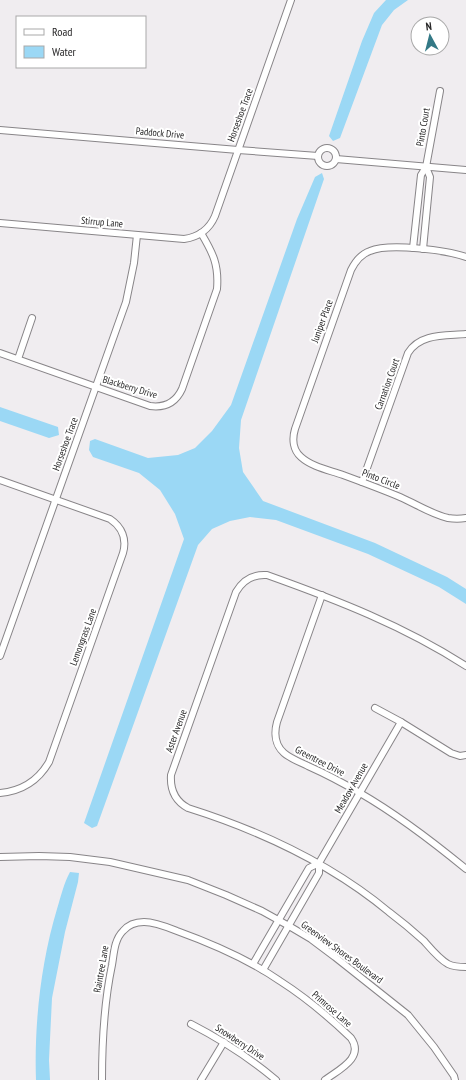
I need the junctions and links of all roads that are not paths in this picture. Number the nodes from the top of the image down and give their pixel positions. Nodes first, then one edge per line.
1 (291, 0) edge
2 (440, 91) dead end
3 (0, 130) edge
4 (238, 150) junction
5 (318, 156) junction
6 (336, 159) junction
7 (426, 167) junction
8 (466, 170) edge
9 (0, 223) edge
10 (201, 233) junction
11 (137, 235) junction
12 (413, 248) junction
13 (423, 249) junction
14 (466, 257) edge
15 (32, 318) dead end
16 (466, 334) edge
17 (0, 353) edge
18 (18, 359) junction
19 (96, 387) junction
20 (295, 448) joint
21 (0, 480) edge
22 (362, 482) junction
23 (56, 500) junction
24 (466, 518) edge
25 (322, 595) junction
26 (0, 656) edge
27 (466, 666) edge
28 (375, 708) dead end
29 (401, 722) junction
30 (466, 756) edge
31 (0, 793) edge
32 (360, 793) junction
33 (0, 857) edge
34 (319, 863) junction
35 (466, 869) edge
36 (279, 920) junction
37 (289, 926) junction
38 (253, 964) junction
39 (466, 967) edge
40 (263, 970) junction
41 (191, 1024) dead end
42 (224, 1042) junction
43 (454, 1078) edge
44 (102, 1080) edge
45 (201, 1080) edge
46 (276, 1080) edge
47 (325, 1080) edge
48 (459, 1080) edge

1 - 4 street, Horseshoe Trace
2 - 7 street, Pinto Court
3 - 4 street, Paddock Drive
4 - 5 street, Paddock Drive
4 - 10 street, Horseshoe Trace
5 - 6 street
5 - 6 street
6 - 7 street
7 - 8 street
7 - 12 street
7 - 13 street
9 - 11 street, Stirrup Lane
10 - 11 street, Stirrup Lane
10 - 19 street, Blackberry Drive
11 - 19 street, Horseshoe Trace
12 - 13 street
12 - 20 street, Juniper Place
13 - 14 street
15 - 18 street
16 - 22 street, Carnation Court
17 - 18 street, Blackberry Drive
18 - 19 street, Blackberry Drive
19 - 23 street, Horseshoe Trace
20 - 22 street, Pinto Circle
21 - 23 street, Lemongrass Lane
22 - 24 street, Pinto Circle
23 - 26 street, Horseshoe Trace
23 - 31 street, Lemongrass Lane
25 - 27 street, Aster Avenue
25 - 32 street, Greentree Drive
25 - 34 street, Aster Avenue
28 - 29 street
29 - 30 street
29 - 32 street, Meadow Avenue
32 - 34 street, Meadow Avenue
32 - 35 street, Greentree Drive
33 - 36 street, Greenview Shores Boulevard
34 - 36 street, Meadow Avenue
34 - 37 street, Meadow Avenue
34 - 39 street, Aster Avenue
36 - 37 street, Greenview Shores Boulevard
36 - 38 street, Meadow Avenue
37 - 40 street, Meadow Avenue
37 - 43 street, Greenview Shores Boulevard
38 - 40 street, Primrose Lane
38 - 44 street, Raintree Lane
40 - 47 street, Primrose Lane
41 - 42 street, Snowberry Drive
42 - 45 street
42 - 46 street, Snowberry Drive
43 - 48 street, Greenview Shores Boulevard

